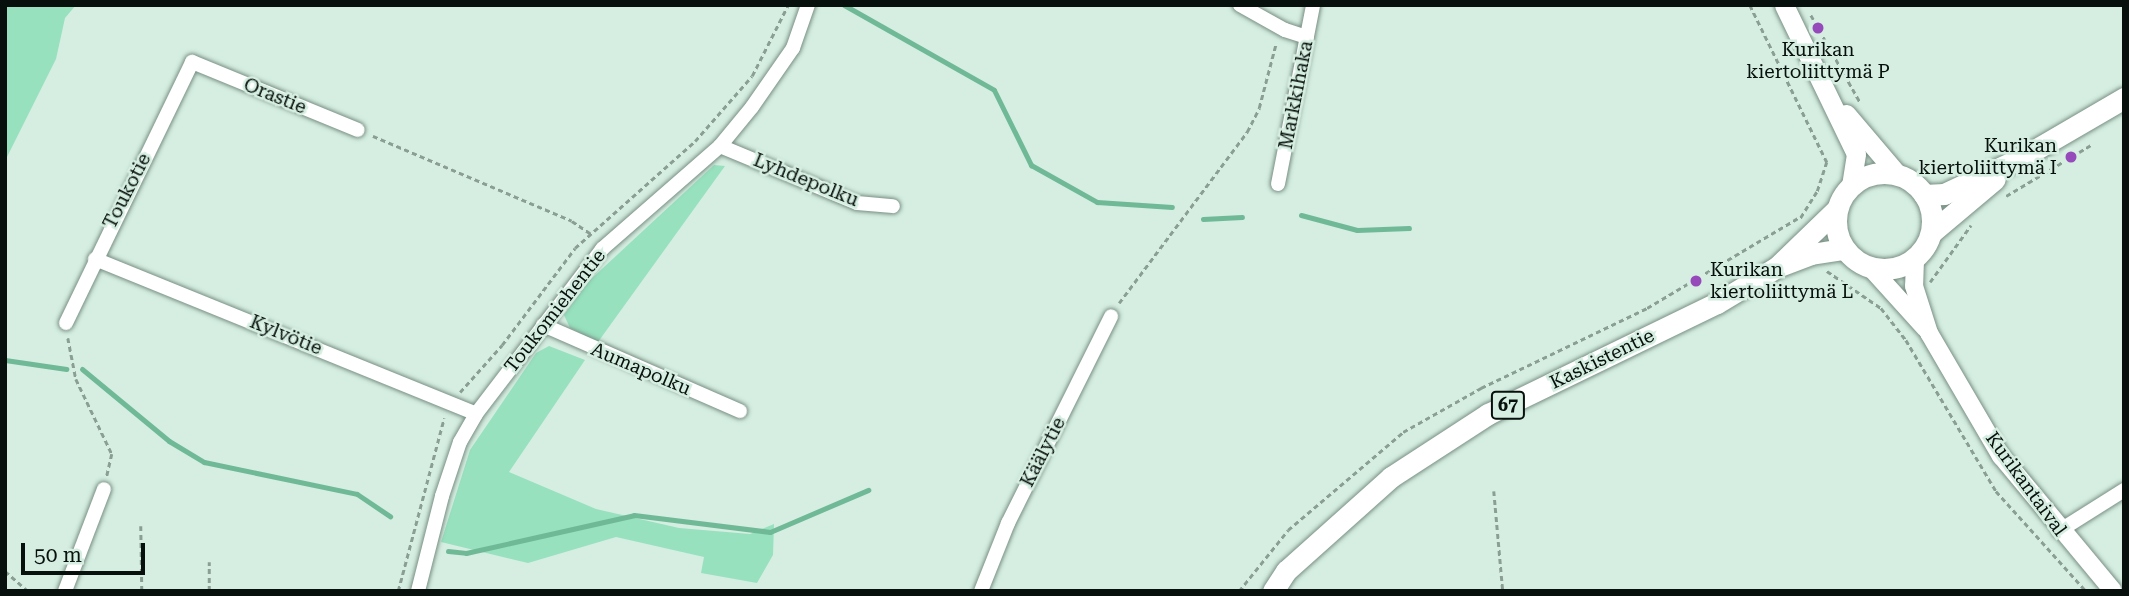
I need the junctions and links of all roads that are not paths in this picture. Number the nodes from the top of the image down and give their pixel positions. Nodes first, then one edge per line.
1 (808, 5) edge
2 (1240, 5) edge
3 (1313, 5) edge
4 (1784, 5) edge
5 (1307, 37) junction
6 (192, 62) joint
7 (1824, 86) junction
8 (2124, 97) edge
9 (358, 130) road end
10 (720, 146) junction
11 (2021, 158) junction
12 (1898, 175) junction
13 (1278, 184) dead end
14 (1851, 185) junction
15 (1924, 195) junction
16 (893, 206) dead end
17 (1837, 209) junction
18 (1932, 232) junction
19 (1844, 249) junction
20 (94, 259) junction
21 (1915, 260) junction
22 (1869, 266) junction
23 (1777, 267) junction
24 (1111, 316) road end
25 (66, 323) road end
26 (543, 325) junction
27 (1929, 333) junction
28 (740, 411) dead end
29 (476, 414) junction
30 (104, 489) road end
31 (2124, 490) edge
32 (2059, 531) junction
33 (65, 591) edge
34 (418, 591) edge
35 (981, 591) edge
36 (1273, 591) edge
37 (2113, 591) edge

1 - 10 street, Toukomiehentie
2 - 5 street
3 - 5 street, Markkihaka
4 - 7 main road
5 - 13 street, Markkihaka
6 - 9 street, Orastie
6 - 20 street, Toukotie
7 - 12 main road
7 - 14 main road
8 - 11 main road
10 - 16 street, Lyhdepolku
10 - 26 street, Toukomiehentie
11 - 15 main road
11 - 18 main road
12 - 14 main road
12 - 15 main road
14 - 17 main road, 67
15 - 18 main road
17 - 19 main road
17 - 23 main road, Kaskistentie / 67
18 - 21 main road
19 - 22 main road
19 - 23 main road, Kaskistentie / 67
20 - 25 street, Toukotie
20 - 29 street, Kylvötie
21 - 22 main road
21 - 27 street, Kurikantaival
22 - 27 street, Kurikantaival
23 - 36 main road, Kaskistentie / 67
24 - 35 street, Käälytie
26 - 28 street, Aumapolku
26 - 29 street, Toukomiehentie
27 - 32 street, Kurikantaival
29 - 34 street, Toukomiehentie
30 - 33 street
31 - 32 street
32 - 37 street, Kurikantaival

